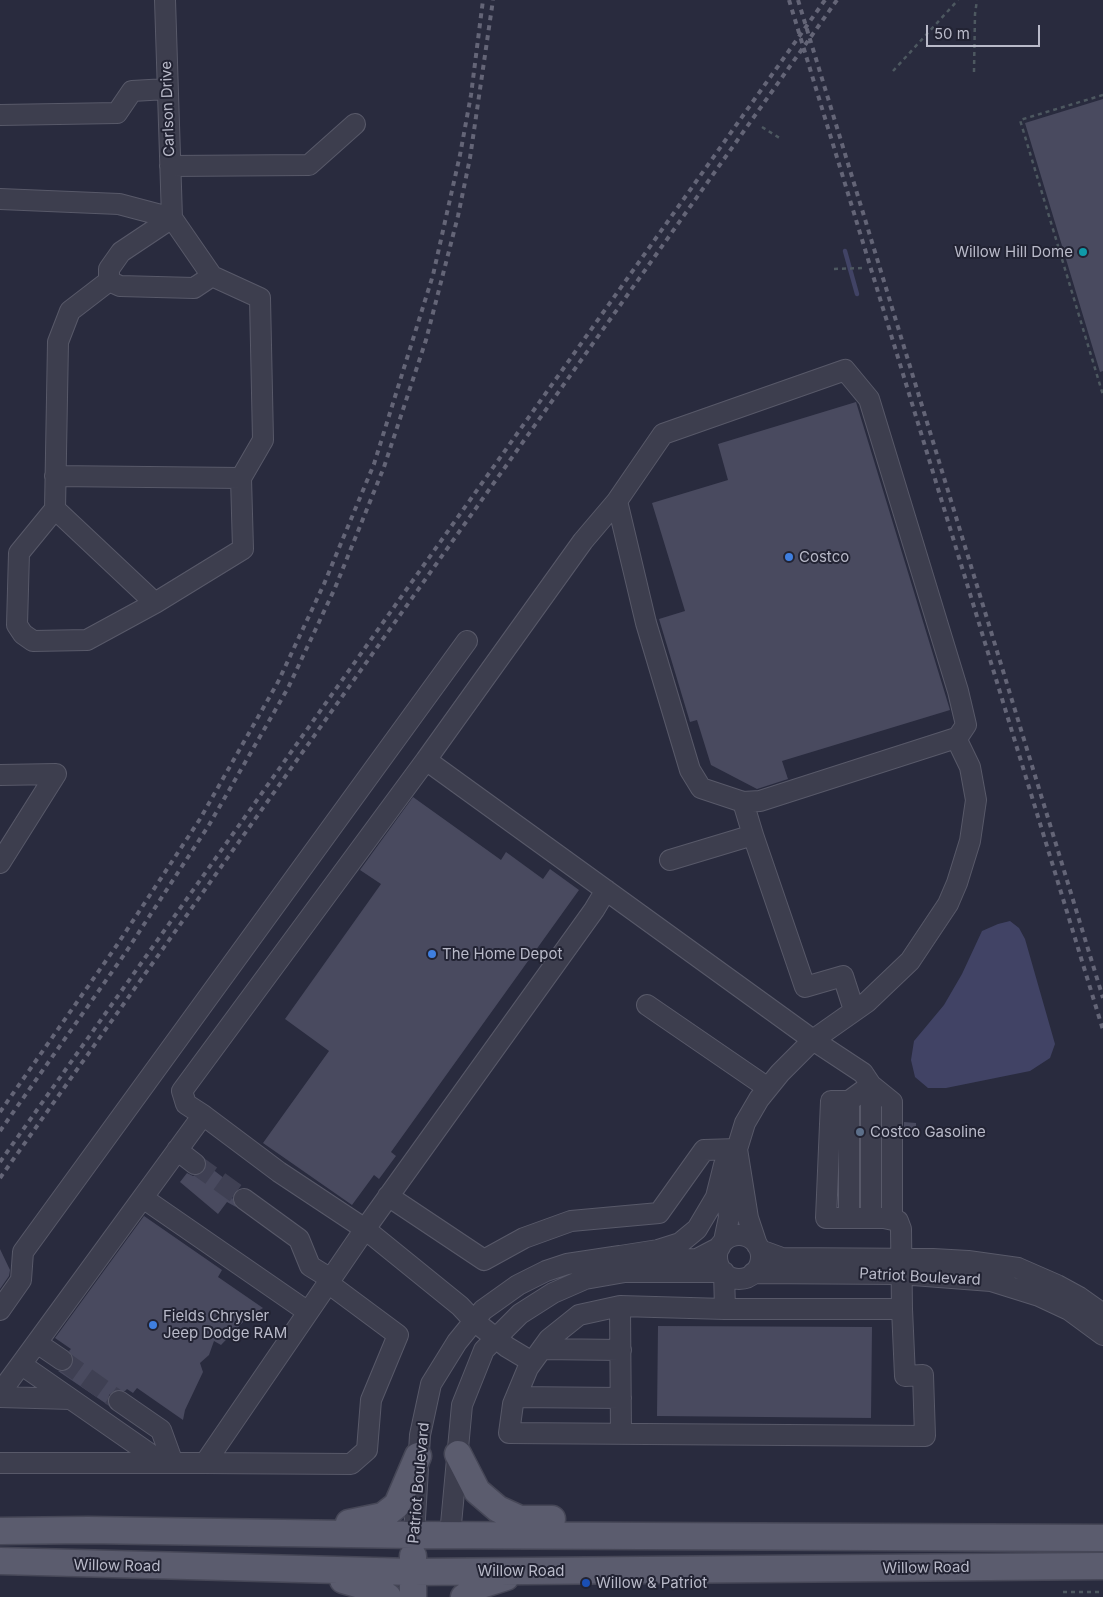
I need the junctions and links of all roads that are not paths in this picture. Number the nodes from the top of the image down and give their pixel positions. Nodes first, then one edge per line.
1 (166, 0) edge
2 (167, 88) junction
3 (0, 115) edge
4 (355, 124) dead end
5 (170, 166) junction
6 (0, 199) edge
7 (172, 218) junction
8 (212, 276) junction
9 (109, 281) junction
10 (55, 476) junction
11 (241, 478) junction
12 (617, 501) junction
13 (55, 509) junction
14 (155, 603) junction
15 (467, 642) dead end
16 (956, 740) junction
17 (426, 760) junction
18 (0, 775) edge
19 (743, 802) junction
20 (753, 835) junction
21 (670, 860) dead end
22 (0, 863) edge
23 (606, 890) junction
24 (647, 1005) dead end
25 (854, 1010) junction
26 (813, 1040) junction
27 (871, 1085) junction
28 (768, 1088) junction
29 (203, 1115) junction
30 (737, 1149) junction
31 (177, 1150) junction
32 (195, 1164) tunnel mouth
33 (724, 1165) junction
34 (388, 1196) junction
35 (143, 1198) junction
36 (244, 1199) tunnel mouth
37 (871, 1217) junction
38 (892, 1218) junction
39 (365, 1229) junction
40 (722, 1244) junction
41 (759, 1248) junction
42 (620, 1256) junction
43 (900, 1267) junction
44 (724, 1272) junction
45 (750, 1275) junction
46 (329, 1281) junction
47 (620, 1306) junction
48 (733, 1309) junction
49 (902, 1309) junction
50 (0, 1310) edge
51 (308, 1312) junction
52 (1103, 1314) edge
53 (474, 1321) junction
54 (1103, 1335) edge
55 (496, 1338) junction
56 (37, 1343) junction
57 (621, 1350) junction
58 (537, 1355) junction
59 (62, 1360) tunnel mouth
60 (22, 1365) junction
61 (0, 1393) edge
62 (0, 1397) edge
63 (516, 1398) junction
64 (621, 1398) junction
65 (71, 1399) junction
66 (119, 1401) tunnel mouth
67 (621, 1434) junction
68 (458, 1454) junction
69 (418, 1456) junction
70 (0, 1463) edge
71 (168, 1463) junction
72 (205, 1463) junction
73 (88, 1530) junction
74 (0, 1531) edge
75 (414, 1535) junction
76 (450, 1535) junction
77 (676, 1536) junction
78 (1103, 1538) edge
79 (0, 1561) edge
80 (68, 1565) junction
81 (1103, 1566) edge
82 (539, 1571) junction
83 (413, 1585) edge
84 (449, 1585) edge
85 (388, 1597) edge
86 (464, 1597) edge

1 - 2 street, Carlson Drive
2 - 3 street
2 - 5 street, Carlson Drive
4 - 5 street
5 - 7 street, Carlson Drive
6 - 7 street
7 - 8 street
7 - 9 street
8 - 9 street
8 - 11 street
9 - 10 street
10 - 11 street
10 - 13 street
11 - 14 street
12 - 16 street
12 - 17 street
12 - 19 street
13 - 14 street
13 - 14 street
15 - 50 street
16 - 19 street
16 - 25 street
17 - 23 street
17 - 29 street
18 - 22 street
19 - 20 street
20 - 21 street
20 - 25 street
23 - 26 street
23 - 34 street
24 - 28 street
25 - 26 street
26 - 27 street
26 - 28 street
27 - 37 street
27 - 37 street
27 - 38 street
28 - 30 street
29 - 31 street
29 - 39 street
30 - 33 street
30 - 34 street
30 - 41 street
31 - 32 street
31 - 35 street
33 - 40 street
33 - 42 street
34 - 39 street
35 - 51 street
35 - 56 street
36 - 46 street
37 - 38 street
38 - 43 street
39 - 46 street
39 - 53 street
40 - 41 street, Patriot Boulevard
40 - 42 street, Patriot Boulevard
40 - 44 street
41 - 43 street, Patriot Boulevard
41 - 45 street
42 - 53 street, Patriot Boulevard
43 - 45 street, Patriot Boulevard
43 - 49 street
43 - 52 street, Patriot Boulevard
43 - 54 street, Patriot Boulevard
44 - 45 street, Patriot Boulevard
44 - 48 street
44 - 55 street, Patriot Boulevard
45 - 48 street
46 - 51 street
46 - 72 street
47 - 48 street
47 - 57 street
47 - 58 street
48 - 49 street
49 - 67 street
51 - 72 street
53 - 55 street
53 - 69 street, Patriot Boulevard
55 - 58 street
55 - 68 street, Patriot Boulevard
56 - 59 street
56 - 60 street
57 - 58 street
57 - 64 street
58 - 63 street
60 - 61 street
60 - 65 street
62 - 65 street
63 - 64 street
63 - 67 street
64 - 67 street
65 - 71 street
66 - 71 street
68 - 76 street, Patriot Boulevard
68 - 77 main road
69 - 73 main road
69 - 75 street, Patriot Boulevard
70 - 71 street
71 - 72 street
73 - 74 main road, Willow Road
73 - 75 main road, Willow Road
75 - 76 main road, Willow Road
75 - 83 main road, Patriot Boulevard
76 - 77 main road, Willow Road
76 - 84 main road, Patriot Boulevard
77 - 78 main road, Willow Road
79 - 80 main road, Willow Road
80 - 83 main road, Willow Road
80 - 85 main road
81 - 82 main road, Willow Road
82 - 84 main road, Willow Road
82 - 86 main road
83 - 84 main road, Willow Road

